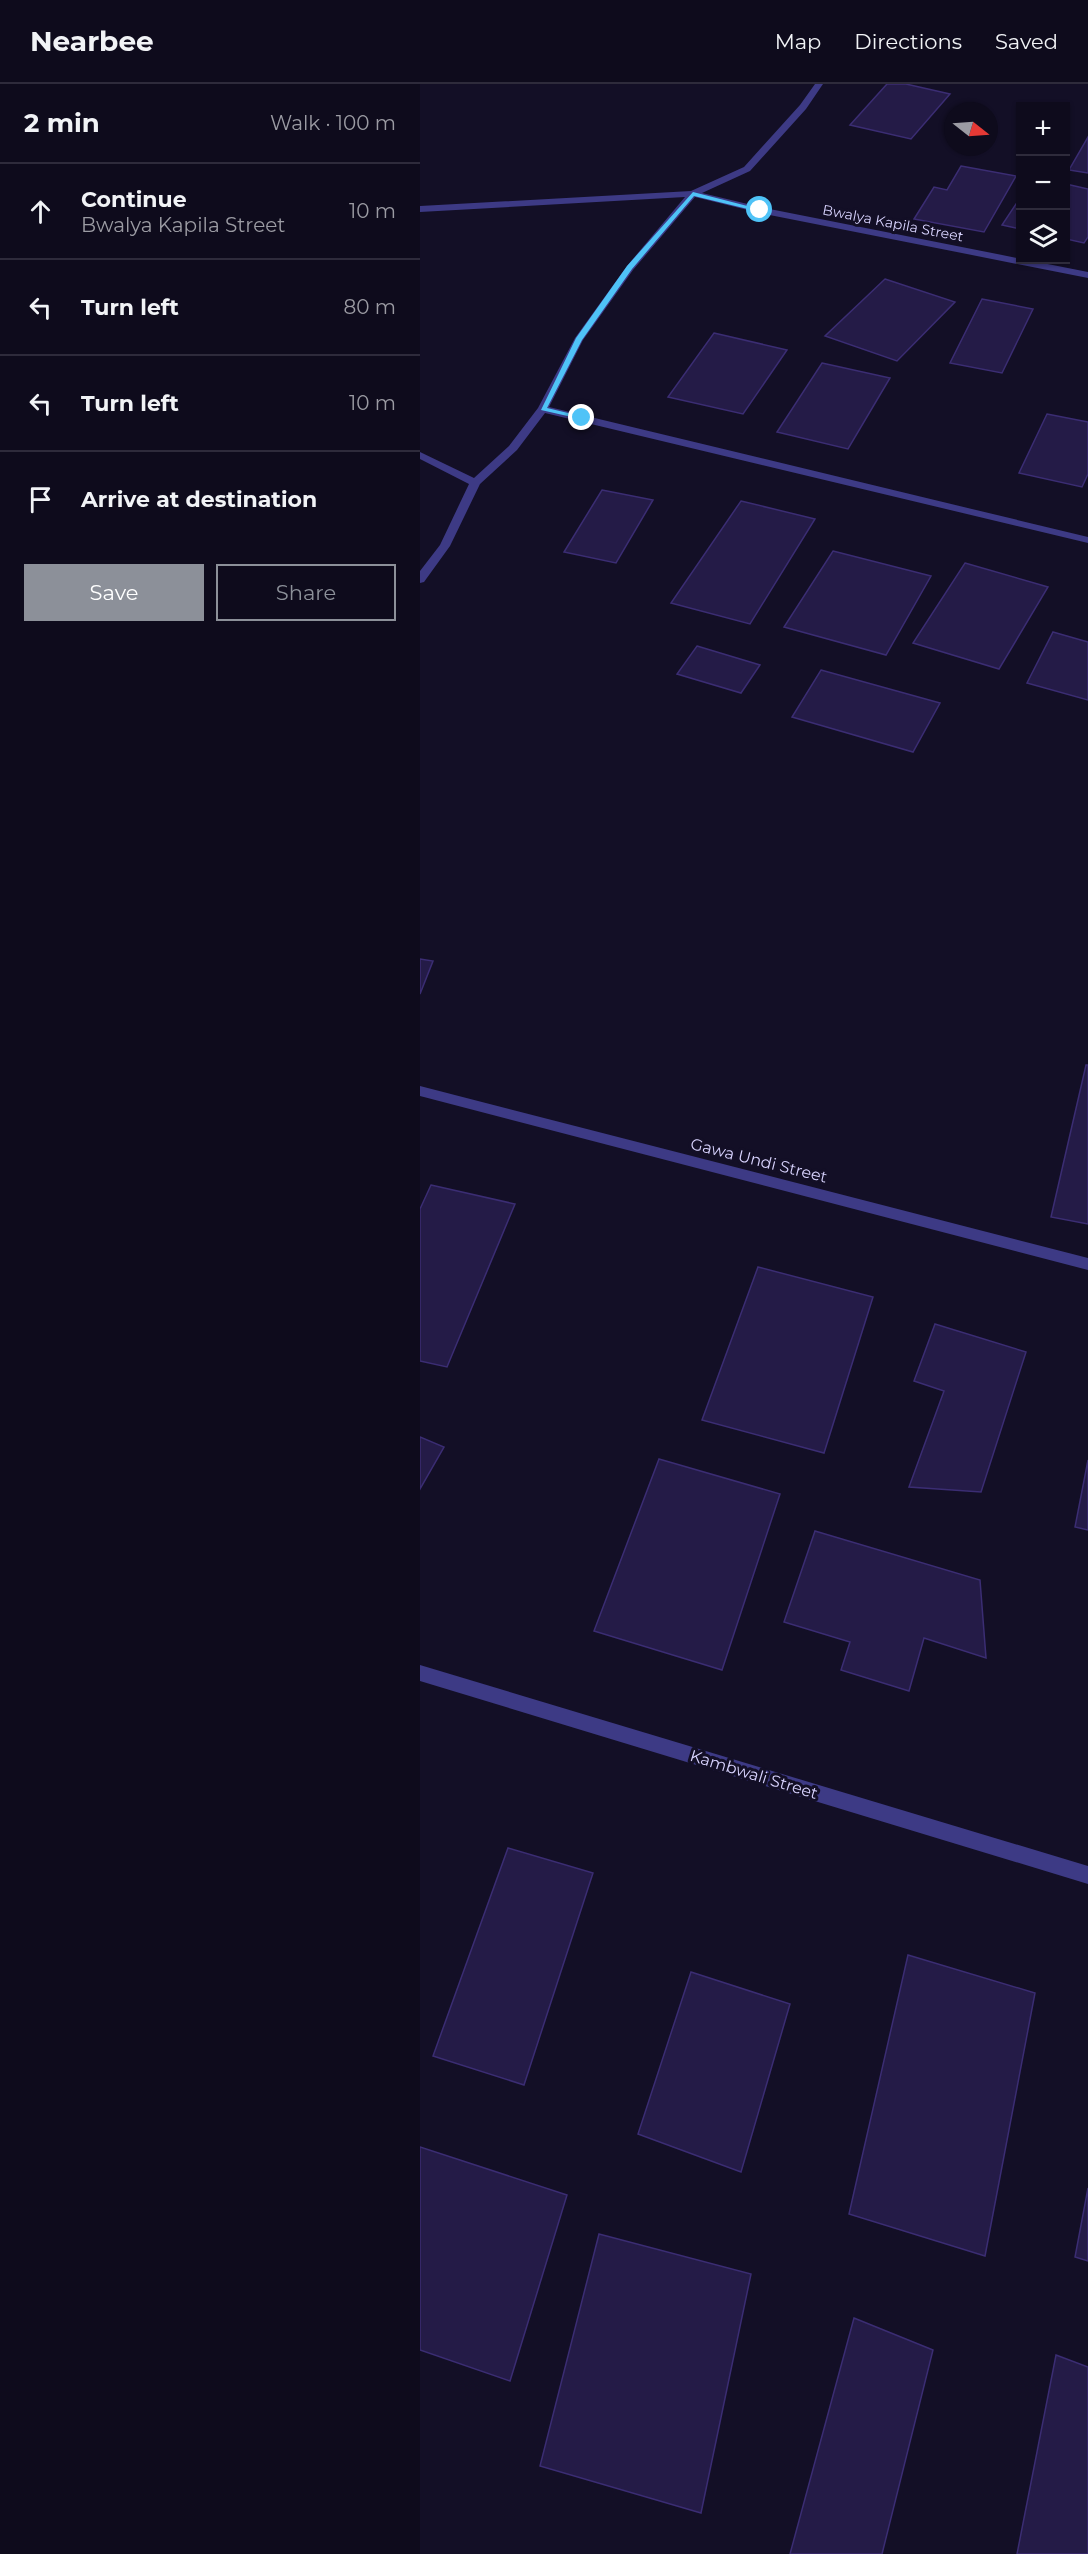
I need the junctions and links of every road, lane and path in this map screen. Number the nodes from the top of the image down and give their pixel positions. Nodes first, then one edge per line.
1 (819, 84) edge
2 (693, 194) junction
3 (420, 209) edge
4 (1088, 275) edge
5 (543, 409) junction
6 (420, 455) edge
7 (475, 483) junction
8 (1088, 540) edge
9 (420, 579) edge
10 (420, 1091) edge
11 (1088, 1264) edge
12 (420, 1673) edge
13 (1088, 1875) edge

1 - 2 street
2 - 3 street
2 - 4 street, Bwalya Kapila Street
2 - 5 street
5 - 7 street
5 - 8 street
6 - 7 street
7 - 9 street
10 - 11 street, Gawa Undi Street
12 - 13 street, Kambwali Street

